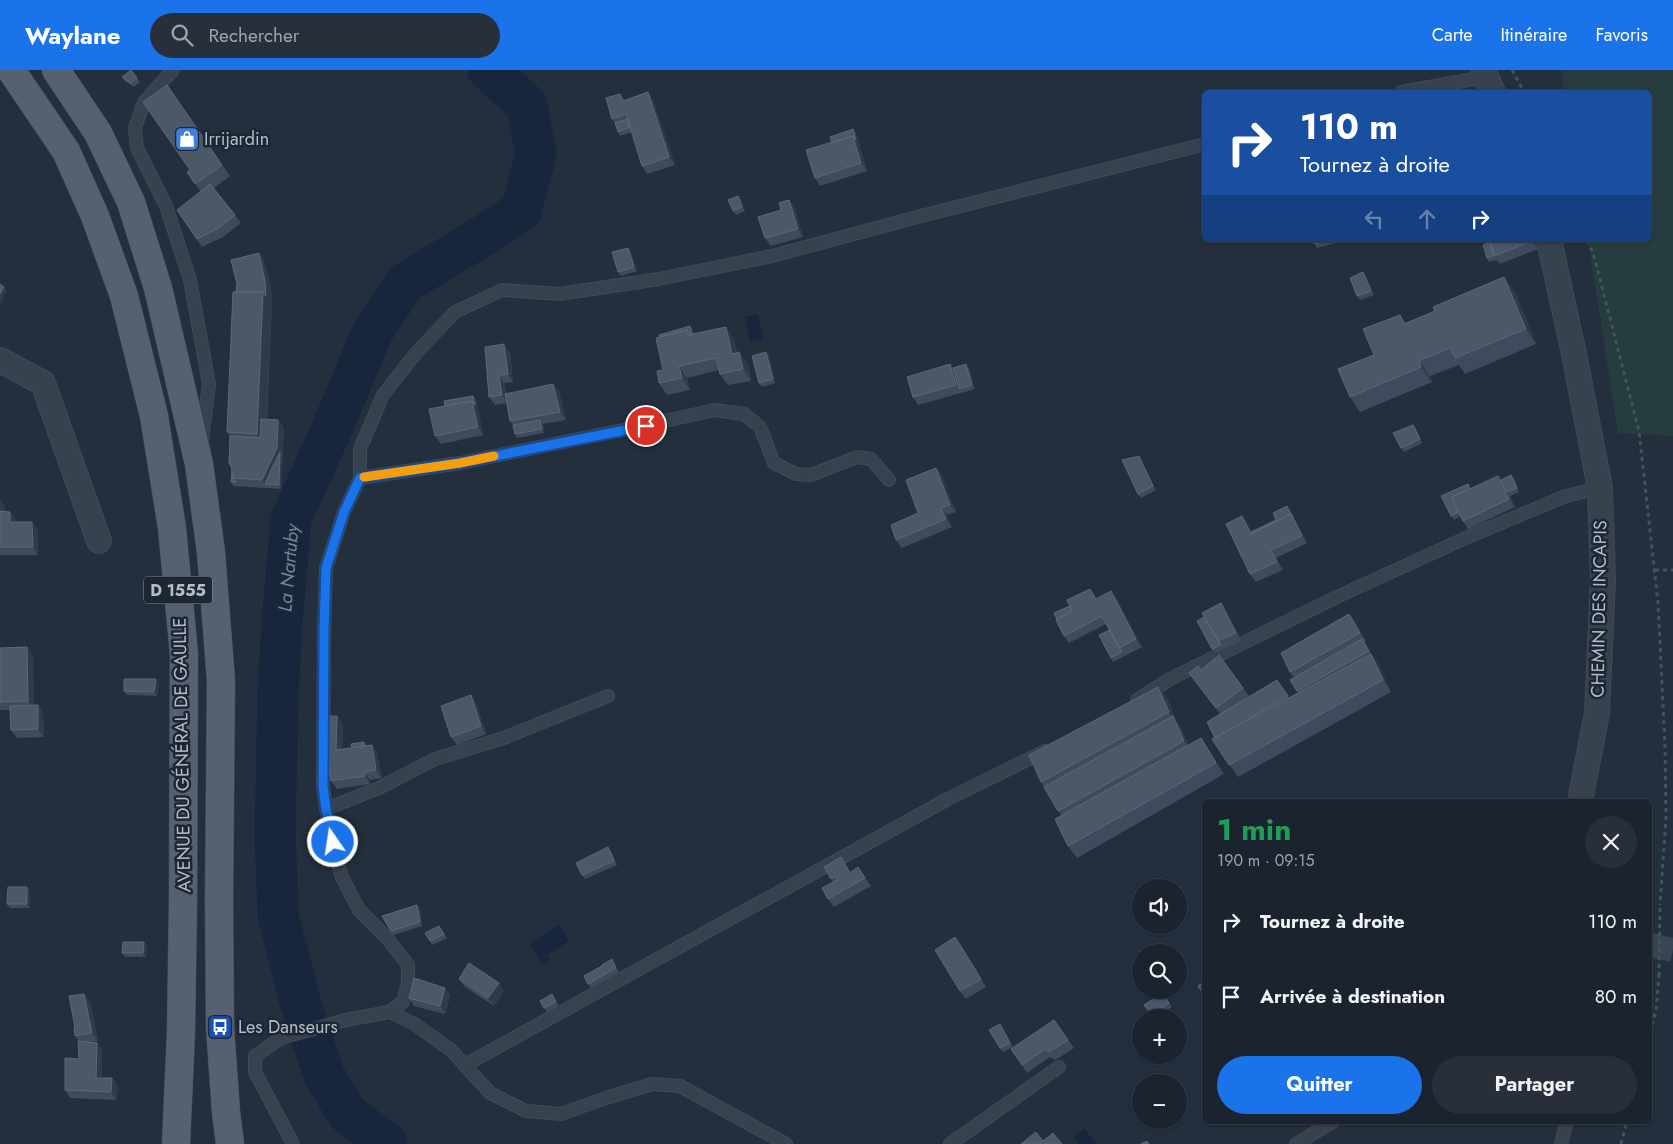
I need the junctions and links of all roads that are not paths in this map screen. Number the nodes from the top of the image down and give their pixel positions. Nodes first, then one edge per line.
1 (11, 70) edge
2 (56, 70) edge
3 (173, 70) edge
4 (1487, 80) edge
5 (1415, 90) edge
6 (1202, 145) edge
7 (1548, 242) edge
8 (0, 360) edge
9 (199, 464) junction
10 (360, 478) junction
11 (889, 480) dead end
12 (1600, 488) junction
13 (99, 540) dead end
14 (608, 696) dead end
15 (1123, 708) edge
16 (1055, 746) edge
17 (1580, 799) edge
18 (326, 809) junction
19 (389, 1012) junction
20 (465, 1065) junction
21 (1059, 1067) dead end
22 (1329, 1124) edge
23 (1566, 1124) edge
24 (176, 1144) edge
25 (230, 1144) edge
26 (293, 1144) edge
27 (786, 1144) edge
28 (950, 1144) edge
29 (1296, 1144) edge
30 (1561, 1144) edge

1 - 24 main road, AVENUE DU GÉNÉRAL DE GAULLE / D 1555
2 - 9 main road, AVENUE DU GÉNÉRAL DE GAULLE / D 1555
3 - 9 lane
4 - 5 lane
6 - 10 lane
7 - 12 street, CHEMIN DES INCAPIS
8 - 13 street
9 - 25 main road, AVENUE DU GÉNÉRAL DE GAULLE / D 1555
10 - 11 lane
10 - 18 lane
12 - 15 lane
12 - 17 street, CHEMIN DES INCAPIS
14 - 18 lane
16 - 20 lane
18 - 19 lane
19 - 20 lane
19 - 26 lane
20 - 27 lane
21 - 28 lane
22 - 29 lane
23 - 30 lane

